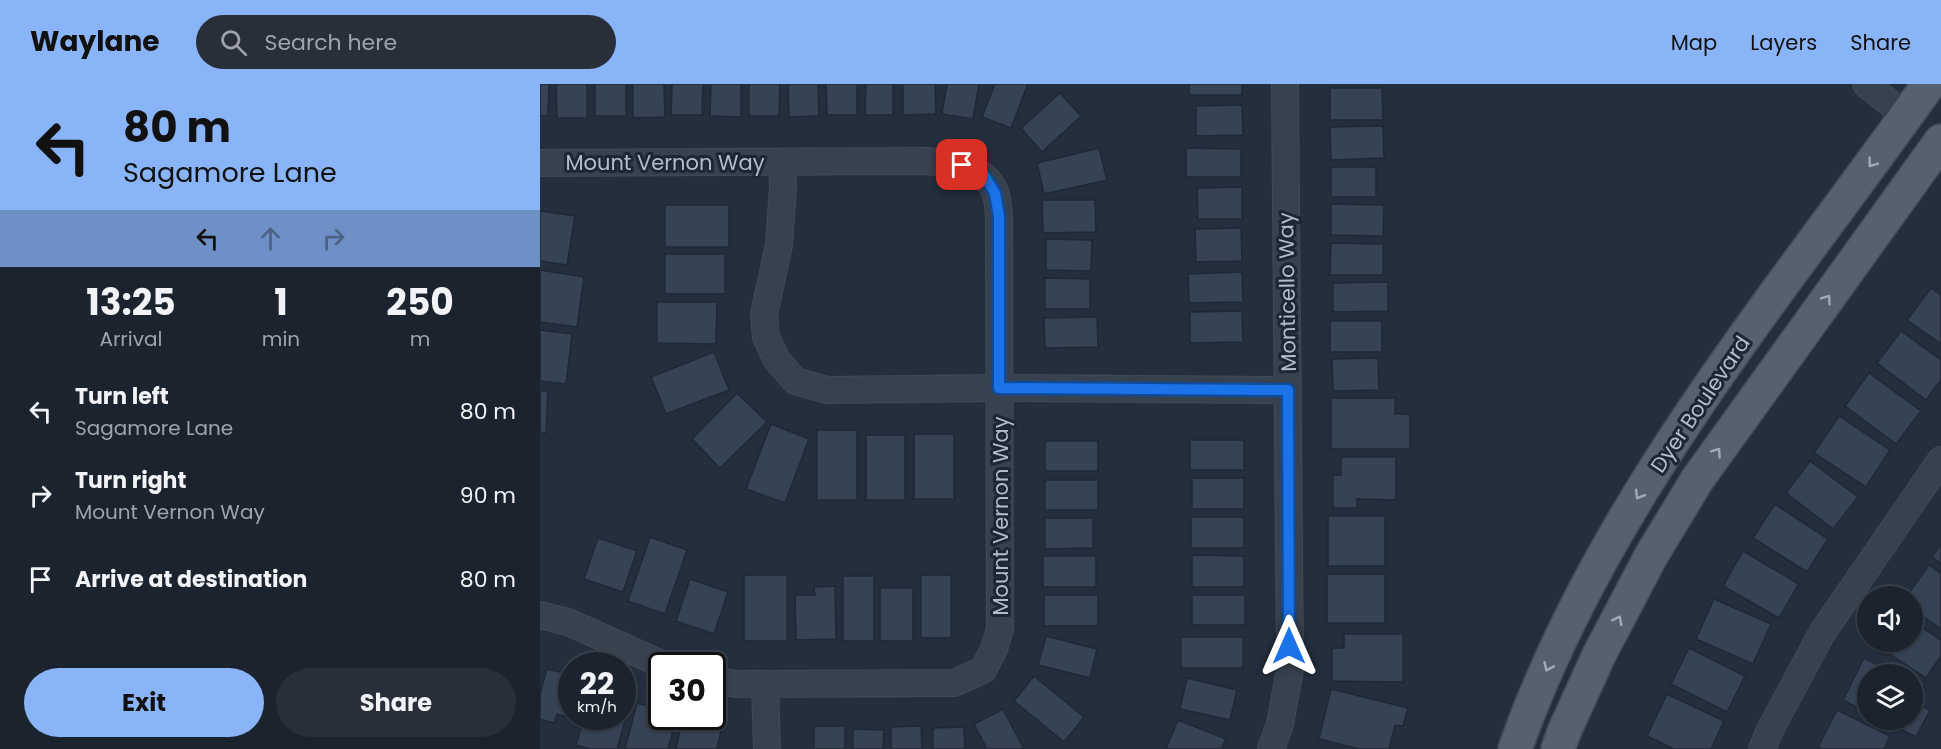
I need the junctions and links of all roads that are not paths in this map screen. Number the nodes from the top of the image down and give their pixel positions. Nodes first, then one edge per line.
1 (1285, 84) edge
2 (1866, 84) edge
3 (1929, 84) edge
4 (1906, 116) junction
5 (1941, 141) edge
6 (782, 162) junction
7 (540, 163) edge
8 (1899, 199) junction
9 (999, 388) junction
10 (1288, 390) junction
11 (1941, 460) edge
12 (540, 615) edge
13 (648, 658) edge
14 (726, 682) edge
15 (765, 684) junction
16 (767, 749) edge
17 (1271, 749) edge
18 (1515, 749) edge
19 (1558, 749) edge
20 (1762, 749) edge

1 - 10 street, Monticello Way
2 - 4 street
3 - 4 main road, Dyer Boulevard
4 - 8 main road
4 -> 18 main road, Dyer Boulevard
5 - 8 main road, Dyer Boulevard
6 - 7 street, Mount Vernon Way
6 - 9 street, Mount Vernon Way
6 - 9 street
19 -> 8 main road, Dyer Boulevard
9 - 10 street
9 - 15 street, Mount Vernon Way
10 - 17 street, Monticello Way
11 - 20 street
12 - 13 street
14 - 15 street, Mount Vernon Way
15 - 16 street

